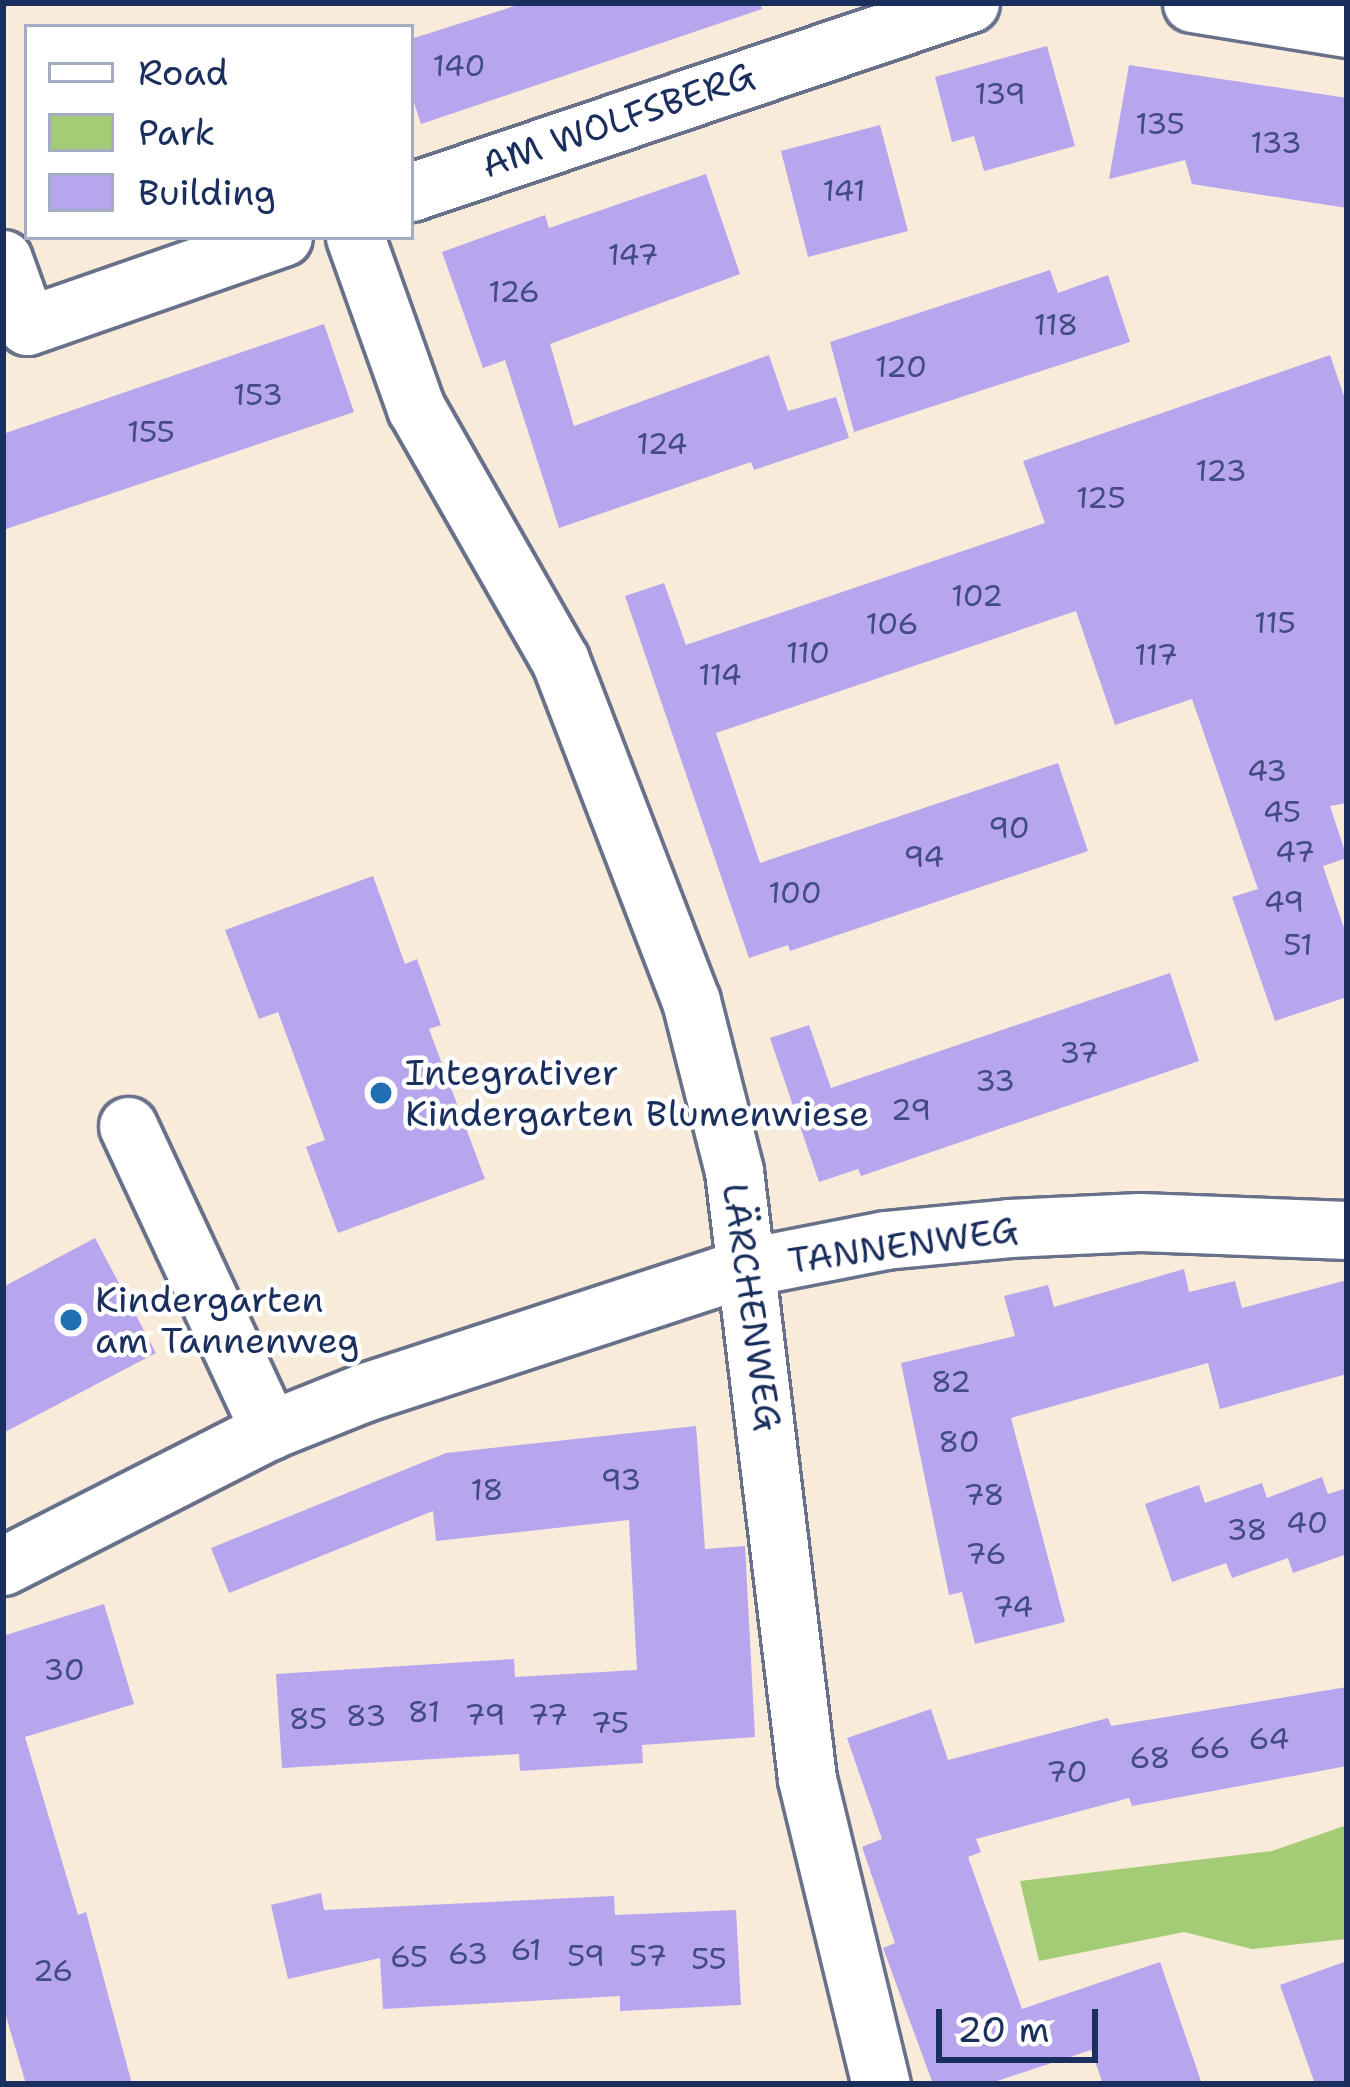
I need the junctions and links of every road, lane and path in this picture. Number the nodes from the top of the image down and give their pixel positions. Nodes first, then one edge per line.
1 (970, 3) edge
2 (1192, 3) edge
3 (818, 25) edge
4 (1347, 28) edge
5 (414, 191) edge
6 (274, 240) edge
7 (356, 240) edge
8 (3, 259) edge
9 (128, 1126) dead end
10 (1347, 1230) edge
11 (748, 1268) junction
12 (270, 1430) junction
13 (3, 1566) edge
14 (881, 2084) edge

1 - 3 street, AM WOLFSBERG
2 - 4 street
3 - 5 street, AM WOLFSBERG
6 - 8 street
7 - 11 street, LÄRCHENWEG
9 - 12 street
10 - 11 street, TANNENWEG
11 - 12 street, TANNENWEG
11 - 14 street, LÄRCHENWEG
12 - 13 street, TANNENWEG

